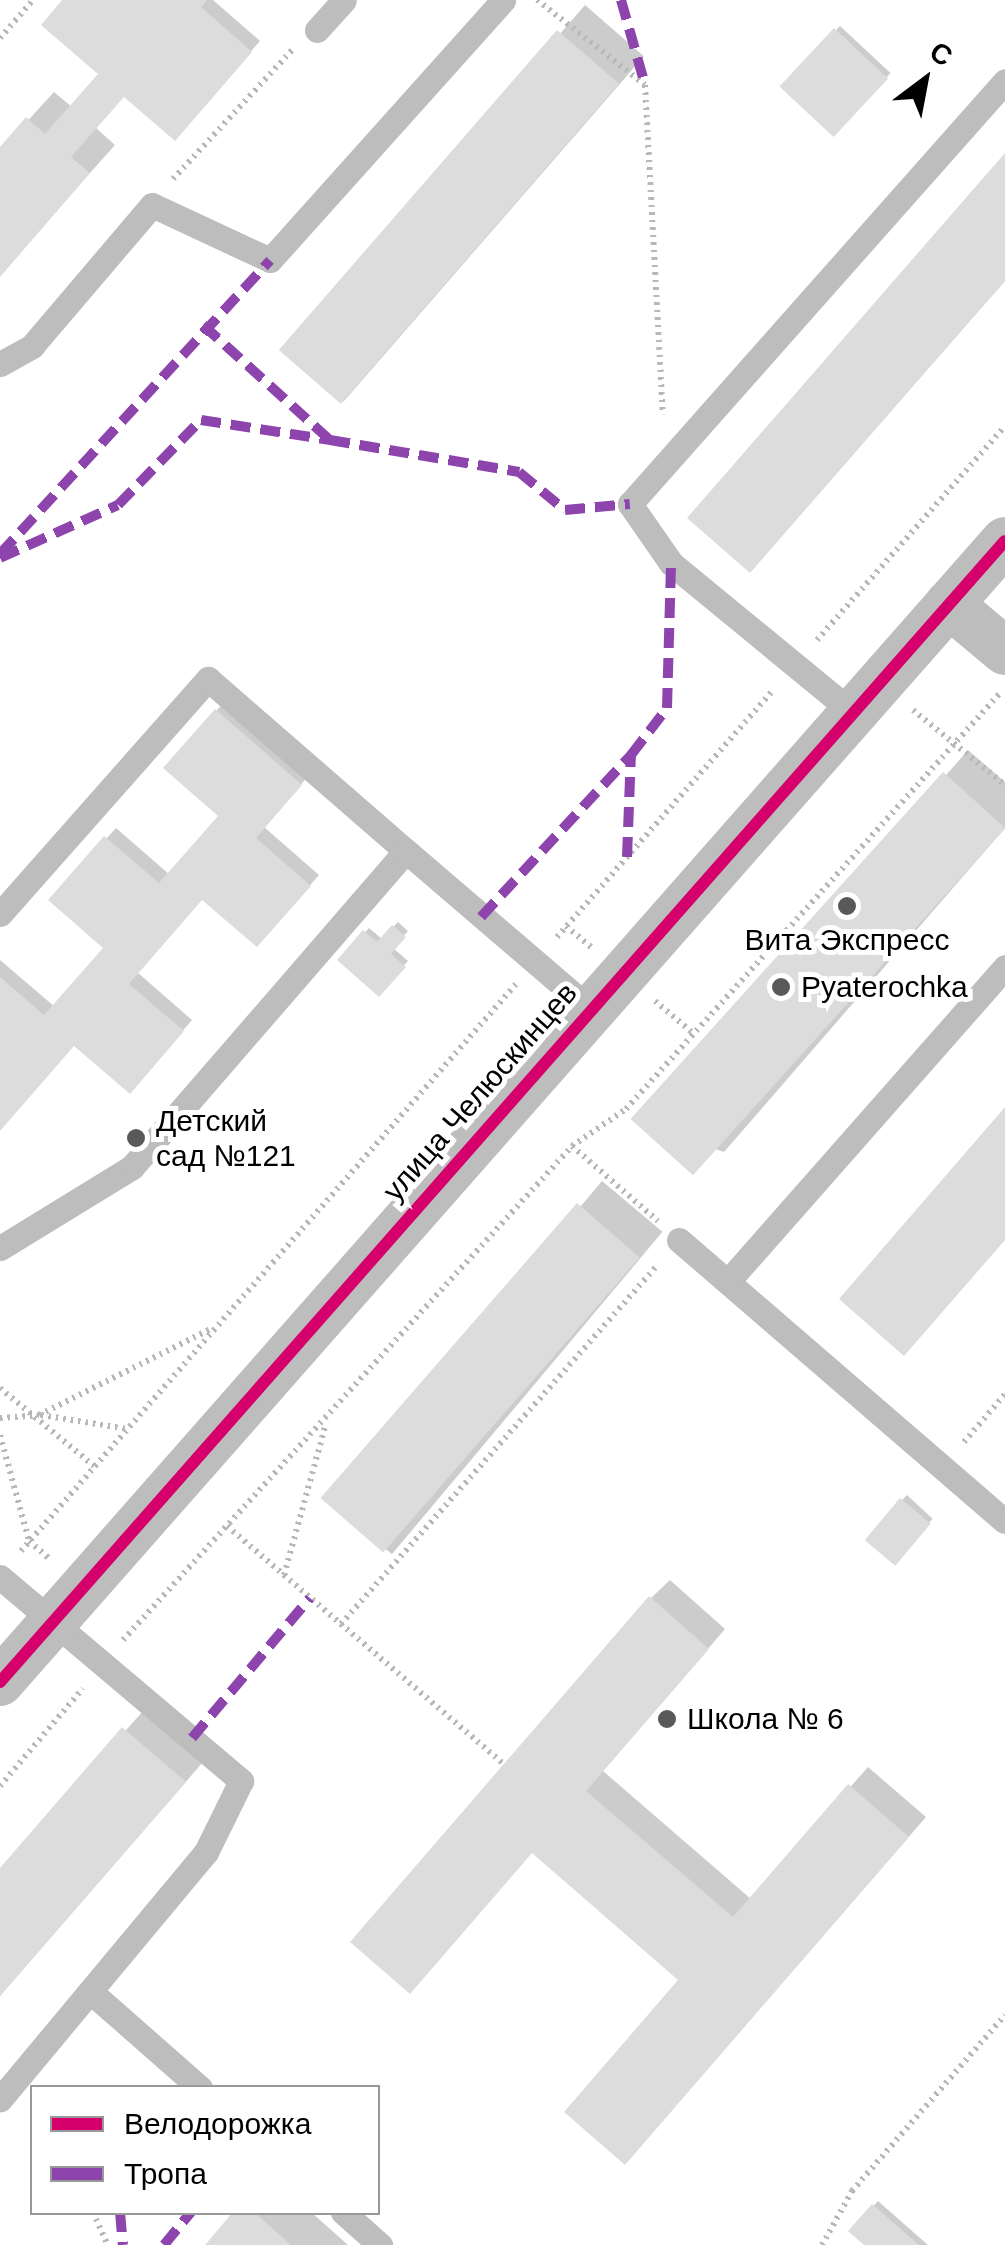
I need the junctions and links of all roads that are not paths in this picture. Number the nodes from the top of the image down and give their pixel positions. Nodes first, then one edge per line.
1 (344, 0) edge
2 (503, 0) edge
3 (317, 30) road end
4 (1005, 81) edge
5 (0, 364) edge
6 (1005, 541) edge
7 (950, 604) junction
8 (1005, 651) edge
9 (864, 696) junction
10 (406, 851) junction
11 (0, 914) edge
12 (1005, 967) edge
13 (588, 1006) junction
14 (679, 1240) road end
15 (0, 1248) edge
16 (730, 1279) junction
17 (1005, 1521) edge
18 (5, 1570) edge
19 (53, 1621) junction
20 (0, 1682) edge
21 (92, 1993) junction
22 (197, 2085) edge
23 (0, 2099) edge
24 (346, 2215) edge
25 (380, 2245) edge

1 - 3 lane
2 - 5 lane
4 - 9 lane
6 - 7 street, улица Челюскинцев
7 - 8 street
7 - 9 street, улица Челюскинцев
9 - 13 street, улица Челюскинцев
10 - 11 lane
10 - 13 lane
10 - 15 lane
12 - 16 lane
13 - 19 street, улица Челюскинцев
14 - 16 lane
16 - 17 lane
18 - 19 lane
19 - 20 street, улица Челюскинцев
19 - 21 lane
21 - 22 lane
21 - 23 lane
24 - 25 lane

